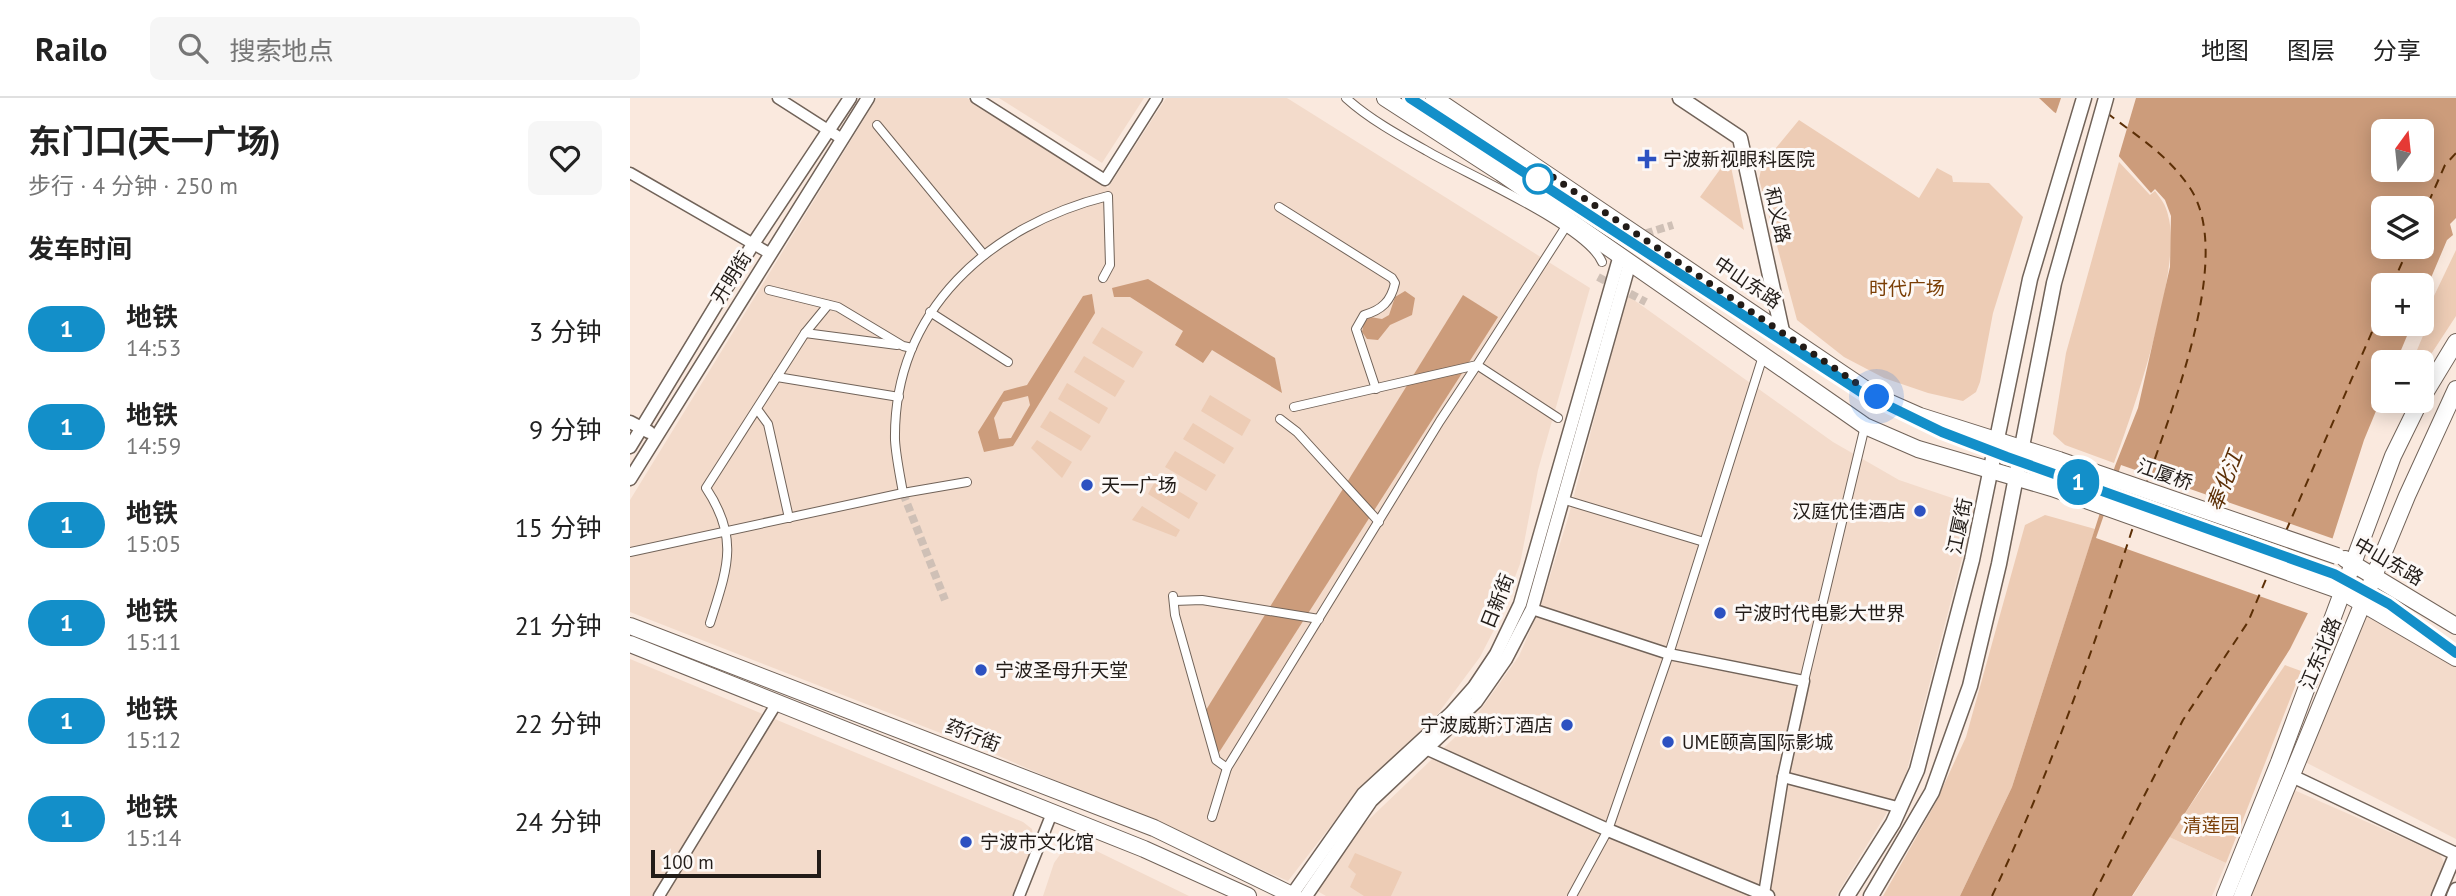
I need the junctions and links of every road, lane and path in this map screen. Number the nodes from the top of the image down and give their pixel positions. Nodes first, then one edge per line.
1 (850, 98) edge
2 (868, 98) edge
3 (976, 98) edge
4 (1157, 98) edge
5 (1346, 98) edge
6 (1385, 98) edge
7 (1434, 98) edge
8 (1680, 98) edge
9 (2084, 98) edge
10 (2106, 98) edge
11 (781, 99) edge
12 (877, 125) dead end
13 (829, 130) junction
14 (842, 139) junction
15 (630, 173) edge
16 (1279, 207) dead end
17 (1565, 228) junction
18 (753, 244) junction
19 (769, 253) junction
20 (984, 255) junction
21 (1625, 258) junction
22 (1602, 262) dead end
23 (1103, 278) dead end
24 (769, 290) dead end
25 (828, 304) junction
26 (930, 312) junction
27 (1782, 331) junction
28 (805, 333) junction
29 (2456, 342) edge
30 (908, 347) junction
31 (1763, 356) junction
32 (1008, 362) dead end
33 (1477, 365) junction
34 (777, 377) junction
35 (2434, 378) edge
36 (1376, 389) junction
37 (2456, 389) edge
38 (899, 397) junction
39 (1294, 407) dead end
40 (757, 409) junction
41 (2414, 413) edge
42 (1558, 418) dead end
43 (1280, 419) dead end
44 (636, 425) edge
45 (1865, 426) junction
46 (655, 436) junction
47 (1997, 441) junction
48 (630, 447) edge
49 (2022, 448) junction
50 (2059, 460) joint
51 (1991, 471) junction
52 (2016, 478) junction
53 (630, 479) edge
54 (967, 482) dead end
55 (903, 493) junction
56 (1565, 499) junction
57 (789, 518) junction
58 (1376, 519) junction
59 (728, 530) junction
60 (1704, 542) junction
61 (630, 552) edge
62 (2337, 556) joint
63 (2353, 562) junction
64 (2376, 575) junction
65 (2334, 588) junction
66 (2364, 603) junction
67 (1532, 609) junction
68 (1319, 619) junction
69 (710, 623) dead end
70 (630, 626) edge
71 (2456, 626) edge
72 (630, 644) edge
73 (1669, 654) junction
74 (2456, 659) edge
75 (1804, 681) junction
76 (778, 701) junction
77 (1428, 749) junction
78 (1227, 768) junction
79 (2292, 776) junction
80 (1783, 777) junction
81 (1901, 808) junction
82 (1052, 813) junction
83 (1212, 817) dead end
84 (1608, 830) junction
85 (2456, 853) edge
86 (2456, 889) edge
87 (1766, 895) edge
88 (659, 896) edge
89 (1019, 896) edge
90 (1248, 896) edge
91 (1296, 896) edge
92 (1573, 896) edge
93 (1847, 896) edge
94 (1871, 896) edge
95 (2225, 896) edge
96 (2242, 896) edge
97 (2438, 896) edge
98 (2453, 896) edge

1 - 13 street, 开明街
2 - 14 street, 开明街
3 - 4 street
5 - 17 street
6 - 21 main road
7 - 27 main road, 中山东路
8 - 27 main road, 和义路
9 - 47 main road, 江厦街
10 - 49 main road
11 - 13 street
12 - 20 street
13 - 14 street
13 - 18 street, 开明街
14 - 19 street, 开明街
15 - 18 street
16 - 36 street
17 - 22 street
17 - 33 street
18 - 19 street
18 - 44 street, 开明街
19 - 46 street, 开明街
20 - 23 street
20 - 26 street
21 - 31 main road
21 - 56 street, 日新街
21 - 91 street, 日新街
24 - 25 street
25 - 28 street
25 - 30 street
26 - 30 street
26 - 32 street
27 - 47 main road, 中山东路
28 - 30 street
28 - 34 street
29 - 35 main road, 江东北路
30 - 38 street
31 - 45 main road
31 - 60 street
33 - 36 street
33 - 42 street
33 - 58 street
34 - 38 street
34 - 40 street
36 - 39 street
37 - 64 main road, 江东北路
38 - 55 street
40 - 57 street
40 - 59 street
41 - 63 main road, 江东北路
43 - 58 street
44 - 46 street
44 - 48 street, 开明街
45 - 51 main road
45 - 75 street
46 - 53 street, 开明街
47 - 49 main road, 中山东路
47 - 51 main road, 江厦街
49 - 50 main road, 中山东路
49 - 52 main road
50 - 62 main road, 江厦桥, bridge
51 - 52 main road
51 - 81 main road, 江厦街
52 - 65 main road
52 - 94 main road
54 - 55 street
55 - 57 street
56 - 60 street
56 - 67 street, 日新街
57 - 59 street
58 - 68 street
59 - 61 street
59 - 69 street
60 - 73 street
62 - 63 main road, 中山东路
63 - 64 main road, 中山东路
63 - 65 main road, 江东北路
64 - 66 main road, 江东北路
64 - 71 main road, 中山东路
65 - 66 main road
65 - 95 main road, 江东北路
66 - 74 main road
66 - 79 main road, 江东北路
67 - 73 street
67 - 77 street, 日新街
68 - 78 street
68 - 78 street
70 - 91 main road, 药行街
72 - 76 main road
73 - 75 street
73 - 84 street
75 - 80 street
76 - 82 main road
76 - 88 street
77 - 84 street
77 - 91 street, 日新街
78 - 83 street
79 - 85 street
79 - 96 main road, 江东北路
80 - 81 street
80 - 87 street
81 - 93 main road, 江厦街
82 - 89 street
82 - 90 main road
84 - 87 street
84 - 92 street
85 - 97 street
86 - 98 street

